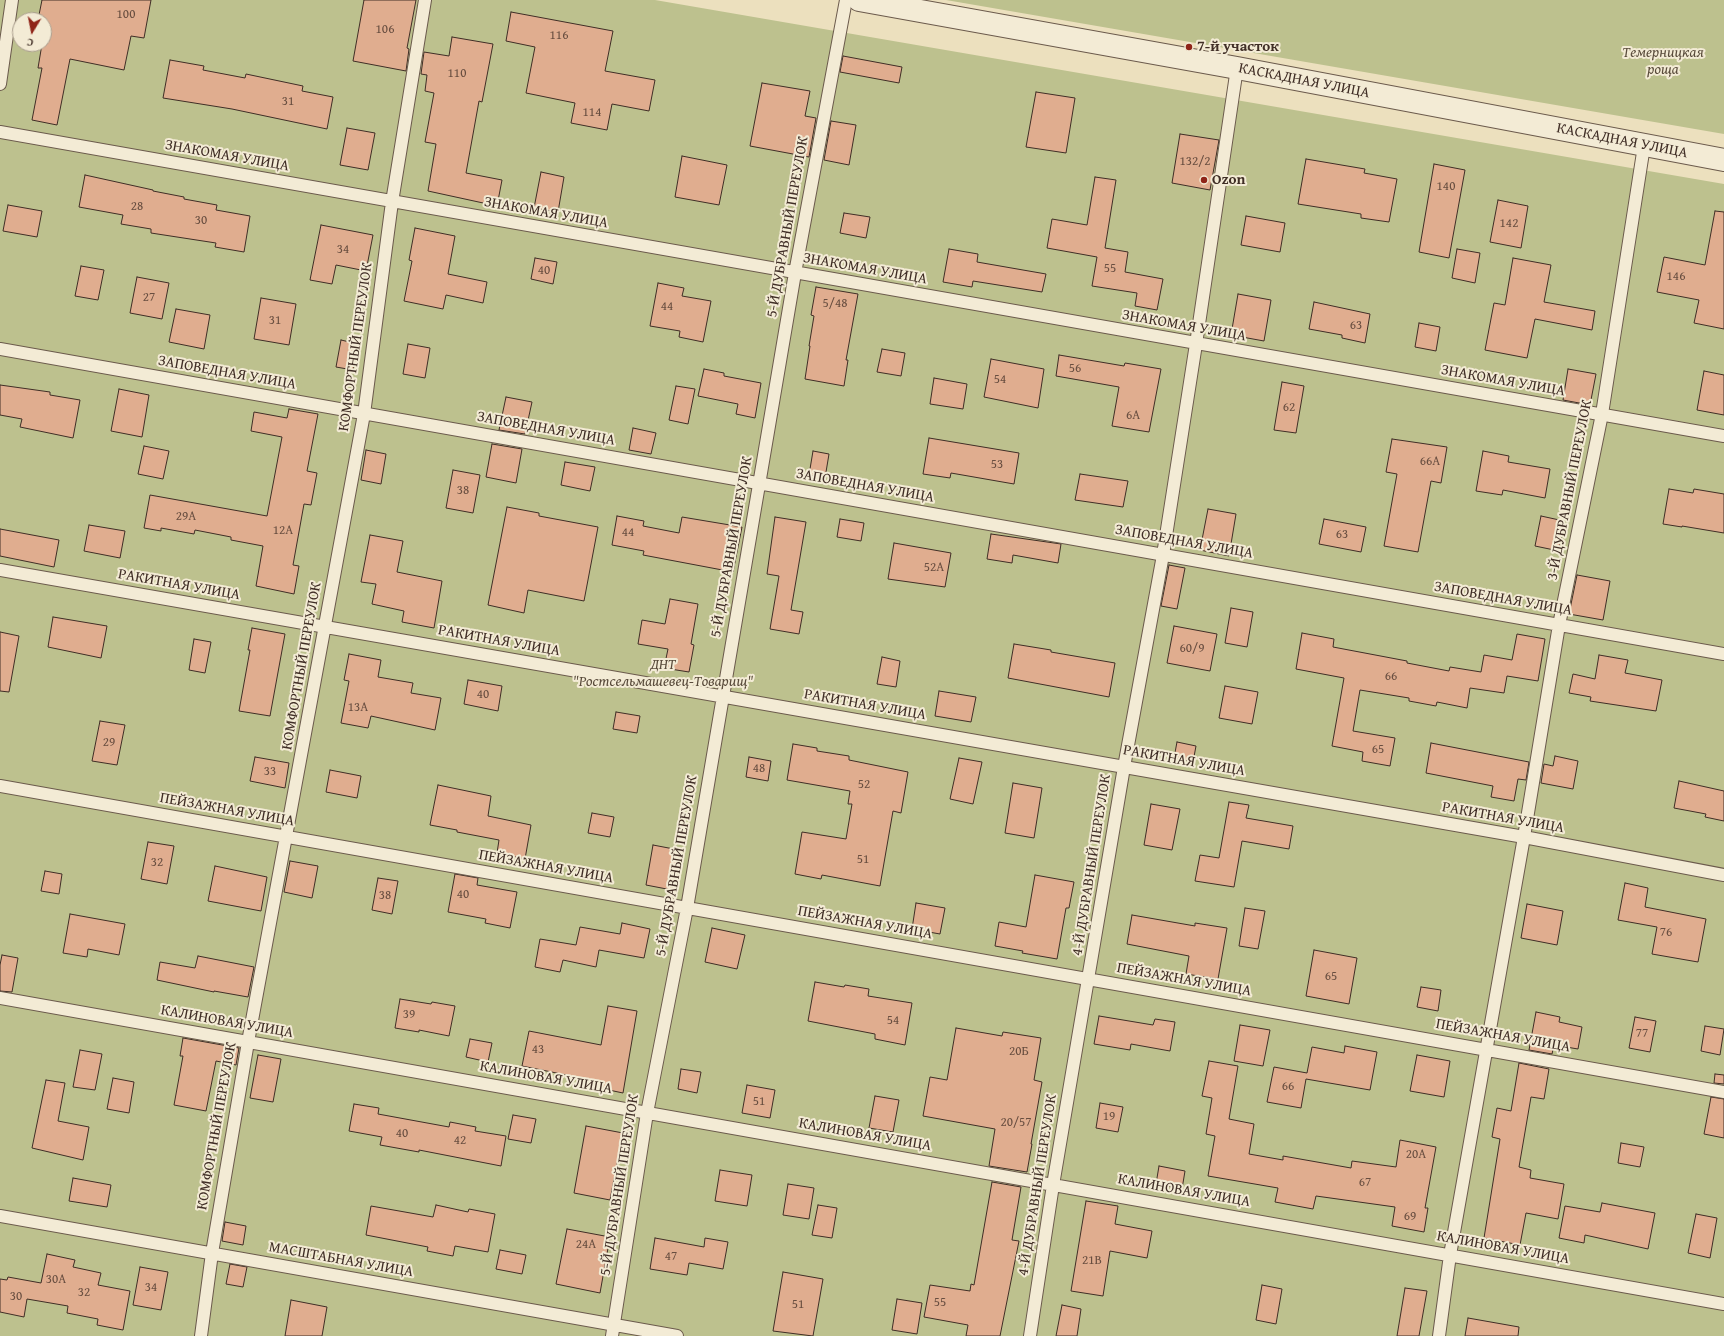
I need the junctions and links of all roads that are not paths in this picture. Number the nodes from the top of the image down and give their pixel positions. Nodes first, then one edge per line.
1 (12, 0) edge
2 (425, 0) edge
3 (846, 0) edge
4 (859, 0) edge
5 (1237, 68) junction
6 (0, 84) edge
7 (0, 132) edge
8 (1644, 146) junction
9 (1724, 160) edge
10 (392, 202) junction
11 (795, 273) junction
12 (1196, 344) junction
13 (0, 349) edge
14 (364, 414) junction
15 (1602, 414) junction
16 (1724, 436) edge
17 (759, 483) junction
18 (1163, 555) junction
19 (0, 570) edge
20 (1559, 625) junction
21 (325, 627) junction
22 (1724, 654) edge
23 (723, 697) junction
24 (1124, 767) junction
25 (0, 786) edge
26 (286, 837) junction
27 (1524, 837) junction
28 (1724, 875) edge
29 (687, 908) junction
30 (1089, 979) junction
31 (0, 998) edge
32 (248, 1042) junction
33 (1485, 1049) junction
34 (1724, 1092) edge
35 (647, 1113) junction
36 (1053, 1185) junction
37 (0, 1216) edge
38 (212, 1253) junction
39 (1450, 1255) junction
40 (1724, 1304) edge
41 (613, 1330) edge
42 (201, 1336) edge
43 (677, 1336) edge
44 (1030, 1336) edge
45 (1438, 1336) edge

1 - 6 lane
2 - 10 lane, КОМФОРТНЫЙ ПЕРЕУЛОК
3 - 11 lane, 5-Й ДУБРАВНЫЙ ПЕРЕУЛОК
4 - 5 street, КАСКАДНАЯ УЛИЦА
5 - 8 street, КАСКАДНАЯ УЛИЦА
5 - 12 lane, 4-Й ДУБРАВНЫЙ ПЕРЕУЛОК
7 - 10 lane, ЗНАКОМАЯ УЛИЦА
8 - 9 street, КАСКАДНАЯ УЛИЦА
8 - 15 lane, 3-Й ДУБРАВНЫЙ ПЕРЕУЛОК
10 - 11 lane, ЗНАКОМАЯ УЛИЦА
10 - 14 lane, КОМФОРТНЫЙ ПЕРЕУЛОК
11 - 12 lane, ЗНАКОМАЯ УЛИЦА
11 - 17 lane, 5-Й ДУБРАВНЫЙ ПЕРЕУЛОК
12 - 15 lane, ЗНАКОМАЯ УЛИЦА
12 - 18 lane, 4-Й ДУБРАВНЫЙ ПЕРЕУЛОК
13 - 14 lane, ЗАПОВЕДНАЯ УЛИЦА
14 - 17 lane, ЗАПОВЕДНАЯ УЛИЦА
14 - 21 lane, КОМФОРТНЫЙ ПЕРЕУЛОК
15 - 16 lane, ЗНАКОМАЯ УЛИЦА
15 - 20 lane, 3-Й ДУБРАВНЫЙ ПЕРЕУЛОК
17 - 18 lane, ЗАПОВЕДНАЯ УЛИЦА
17 - 23 lane, 5-Й ДУБРАВНЫЙ ПЕРЕУЛОК
18 - 20 lane, ЗАПОВЕДНАЯ УЛИЦА
18 - 24 lane, 4-Й ДУБРАВНЫЙ ПЕРЕУЛОК
19 - 21 lane, РАКИТНАЯ УЛИЦА
20 - 22 lane, ЗАПОВЕДНАЯ УЛИЦА
20 - 27 lane, 3-Й ДУБРАВНЫЙ ПЕРЕУЛОК
21 - 23 lane, РАКИТНАЯ УЛИЦА
21 - 26 lane, КОМФОРТНЫЙ ПЕРЕУЛОК
23 - 24 lane, РАКИТНАЯ УЛИЦА
23 - 29 lane, 5-Й ДУБРАВНЫЙ ПЕРЕУЛОК
24 - 27 lane, РАКИТНАЯ УЛИЦА
24 - 30 lane, 4-Й ДУБРАВНЫЙ ПЕРЕУЛОК
25 - 26 lane, ПЕЙЗАЖНАЯ УЛИЦА
26 - 29 lane, ПЕЙЗАЖНАЯ УЛИЦА
26 - 32 lane, КОМФОРТНЫЙ ПЕРЕУЛОК
27 - 28 lane, РАКИТНАЯ УЛИЦА
27 - 33 lane, 3-Й ДУБРАВНЫЙ ПЕРЕУЛОК
29 - 30 lane, ПЕЙЗАЖНАЯ УЛИЦА
29 - 35 lane, 5-Й ДУБРАВНЫЙ ПЕРЕУЛОК
30 - 33 lane, ПЕЙЗАЖНАЯ УЛИЦА
30 - 36 lane, 4-Й ДУБРАВНЫЙ ПЕРЕУЛОК
31 - 32 lane, КАЛИНОВАЯ УЛИЦА
32 - 35 lane, КАЛИНОВАЯ УЛИЦА
32 - 38 lane, КОМФОРТНЫЙ ПЕРЕУЛОК
33 - 34 lane, ПЕЙЗАЖНАЯ УЛИЦА
33 - 39 lane, 3-Й ДУБРАВНЫЙ ПЕРЕУЛОК
35 - 36 lane, КАЛИНОВАЯ УЛИЦА
35 - 41 lane, 5-Й ДУБРАВНЫЙ ПЕРЕУЛОК
36 - 39 lane, КАЛИНОВАЯ УЛИЦА
36 - 44 lane, 4-Й ДУБРАВНЫЙ ПЕРЕУЛОК
37 - 38 lane, МАСШТАБНАЯ УЛИЦА
38 - 41 lane, МАСШТАБНАЯ УЛИЦА
38 - 42 lane, КОМФОРТНЫЙ ПЕРЕУЛОК
39 - 40 lane, КАЛИНОВАЯ УЛИЦА
39 - 45 lane, 3-Й ДУБРАВНЫЙ ПЕРЕУЛОК
41 - 43 lane, МАСШТАБНАЯ УЛИЦА

